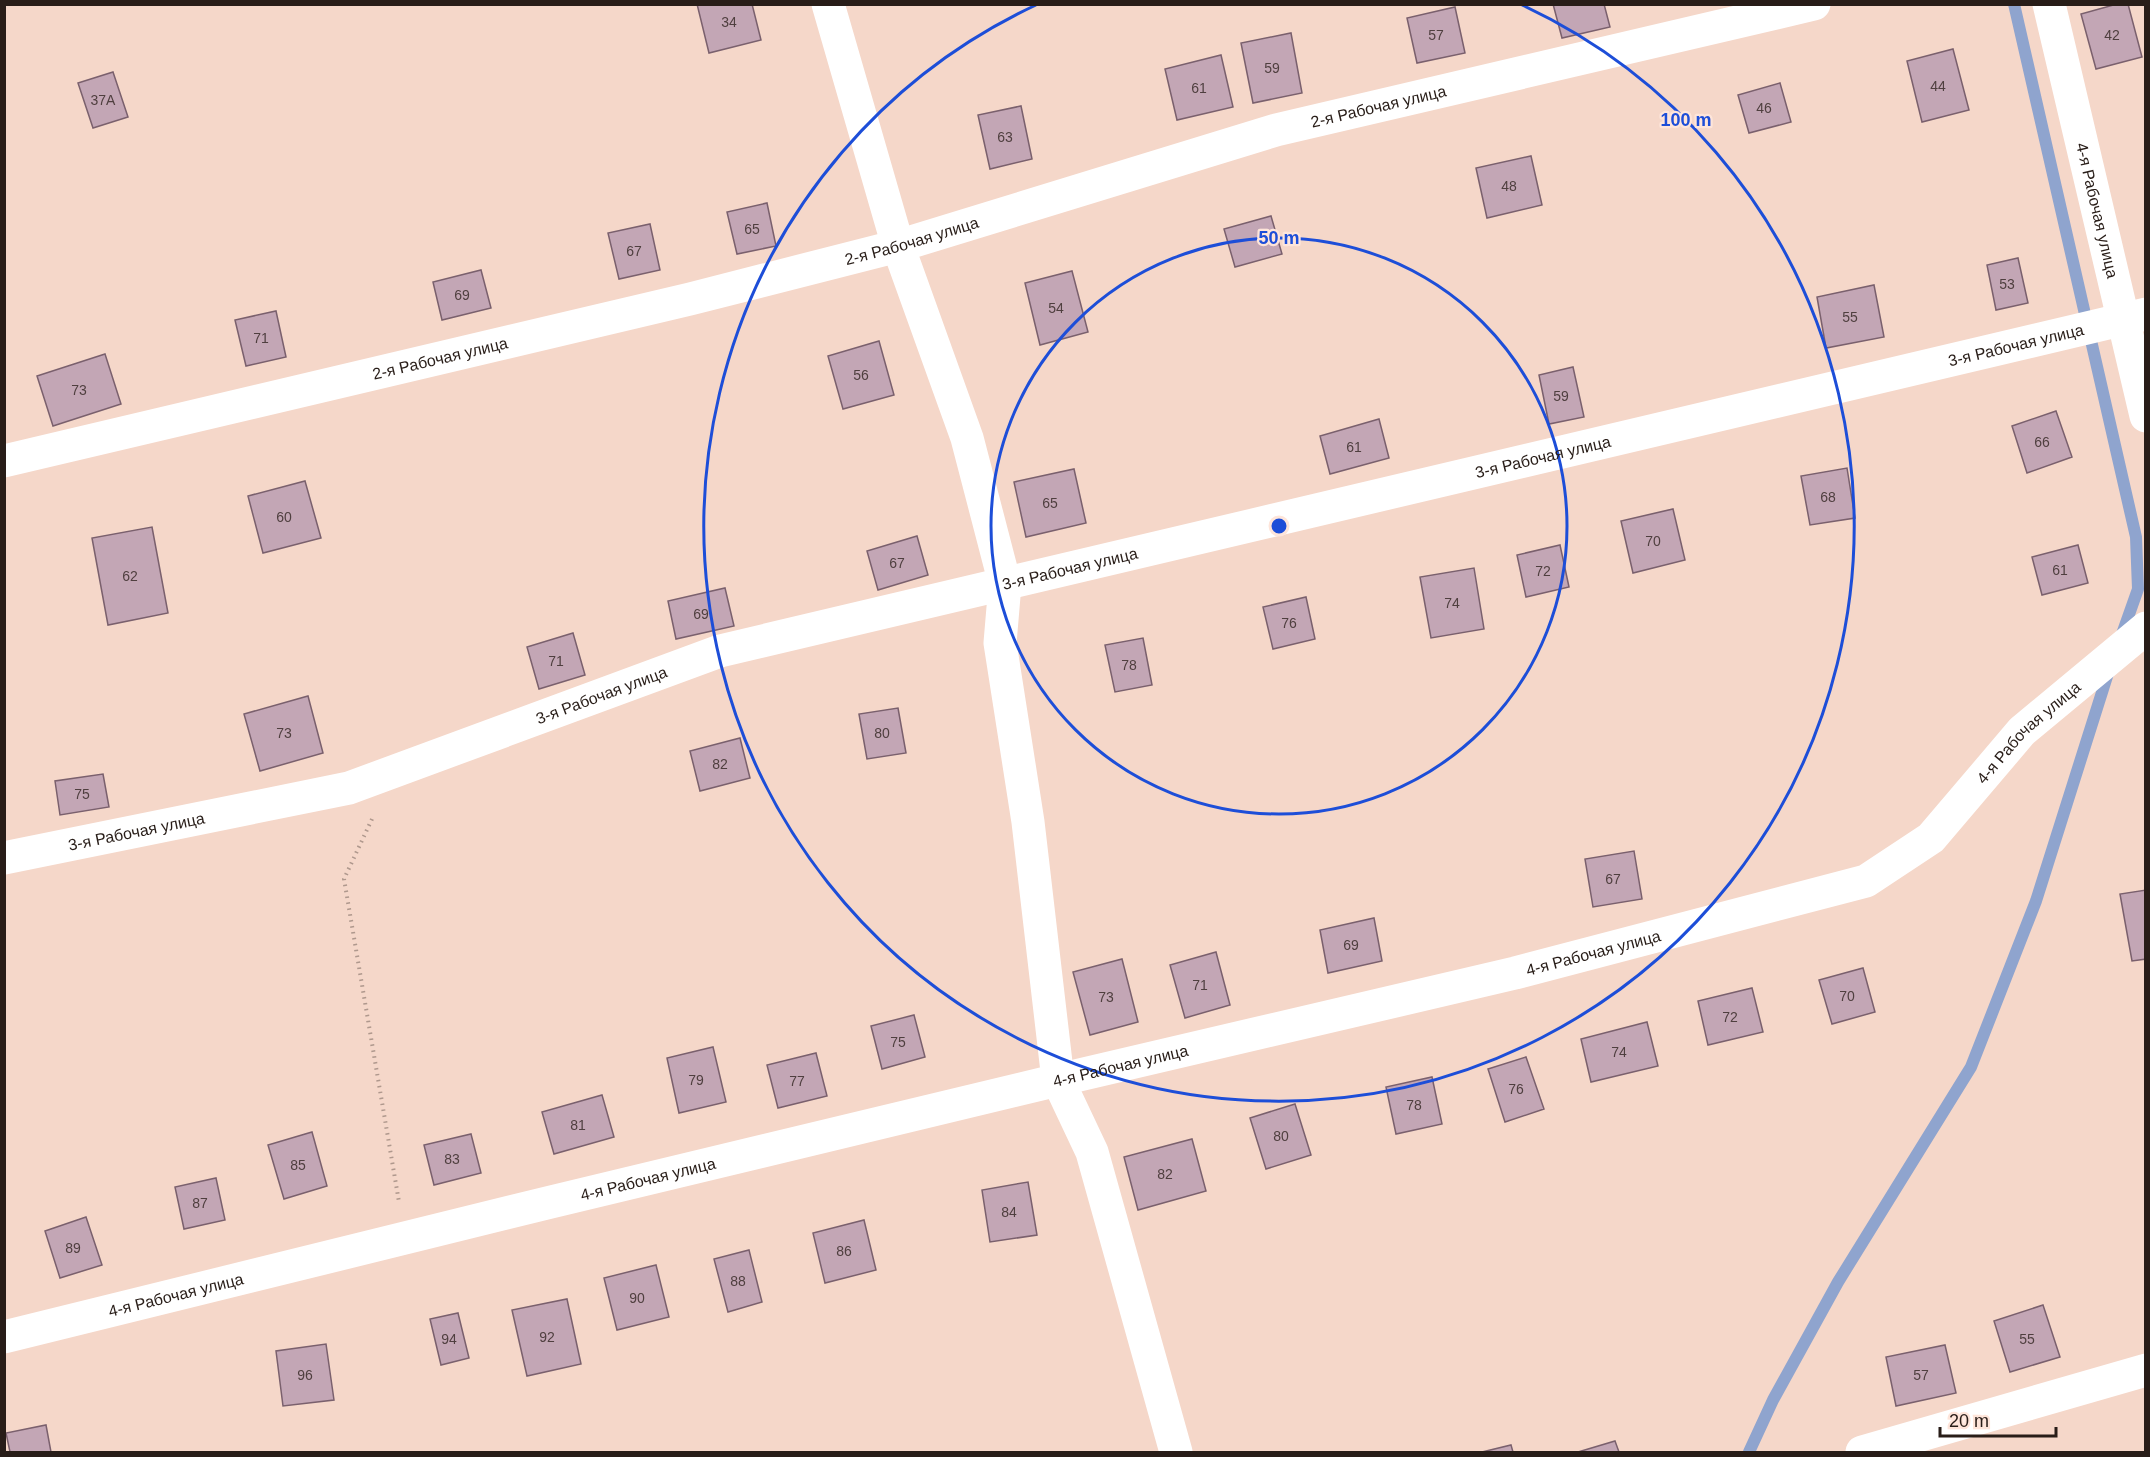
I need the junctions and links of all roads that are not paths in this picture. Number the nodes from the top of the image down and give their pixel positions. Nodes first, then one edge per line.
1 (828, 4) edge
2 (1814, 4) edge
3 (2049, 4) edge
4 (897, 246) junction
5 (2134, 317) edge
6 (2145, 417) edge
7 (4, 461) edge
8 (1005, 584) junction
9 (2145, 627) edge
10 (4, 858) edge
11 (1058, 1080) junction
12 (4, 1337) edge
13 (2145, 1370) edge
14 (1176, 1452) edge
15 (1862, 1452) edge

1 - 4 street
2 - 4 street, 2-я Рабочая улица
3 - 5 street, 4-я Рабочая улица
4 - 7 street, 2-я Рабочая улица
4 - 8 street
5 - 6 street, 4-я Рабочая улица
5 - 8 street, 3-я Рабочая улица
8 - 10 street, 3-я Рабочая улица
8 - 11 street
9 - 11 street, 4-я Рабочая улица
11 - 12 street, 4-я Рабочая улица
11 - 14 street
13 - 15 street

